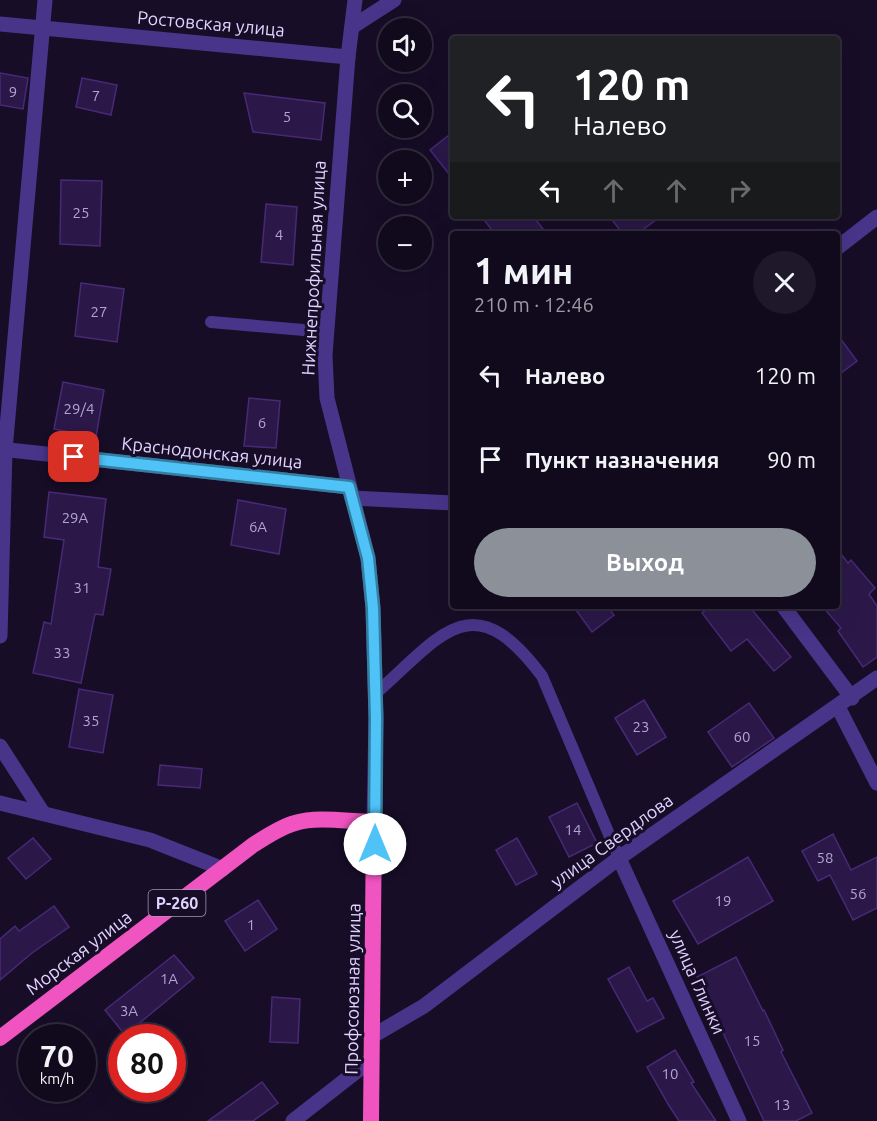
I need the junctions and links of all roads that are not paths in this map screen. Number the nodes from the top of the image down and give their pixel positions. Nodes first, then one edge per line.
1 (45, 0) edge
2 (355, 0) edge
3 (394, 0) edge
4 (0, 24) edge
5 (352, 27) junction
6 (43, 28) junction
7 (348, 57) junction
8 (877, 217) edge
9 (840, 246) edge
10 (211, 322) dead end
11 (327, 332) junction
12 (3, 449) edge
13 (351, 493) junction
14 (450, 503) edge
15 (785, 609) edge
16 (0, 636) edge
17 (877, 678) edge
18 (375, 694) junction
19 (852, 698) junction
20 (838, 707) junction
21 (0, 746) edge
22 (877, 783) edge
23 (0, 803) edge
24 (43, 813) junction
25 (374, 822) junction
26 (619, 858) junction
27 (222, 868) junction
28 (371, 1036) junction
29 (0, 1038) edge
30 (371, 1060) junction
31 (293, 1121) edge
32 (371, 1121) edge
33 (739, 1121) edge

1 - 6 street
2 - 5 street, Нижнепрофильная улица
3 - 5 street
4 - 6 street, Ростовская улица
5 - 7 street, Нижнепрофильная улица
6 - 7 street, Ростовская улица
6 - 12 street
7 - 11 street, Нижнепрофильная улица
8 - 9 street
10 - 11 lane
11 - 13 street, Нижнепрофильная улица
12 - 13 street, Краснодонская улица
12 - 16 street
13 - 14 street, Краснодонская улица
13 - 18 street, Нижнепрофильная улица
15 - 19 street
17 - 19 street, улица Свердлова
18 - 25 street, Нижнепрофильная улица
18 - 26 lane
19 - 20 street, улица Свердлова
20 - 22 street
20 - 26 street, улица Свердлова
21 - 24 street
23 - 24 street
24 - 27 street
25 - 27 highway, Морская улица / Р-260
25 - 28 highway, Профсоюзная улица
26 - 28 street, улица Свердлова
26 - 33 street, улица Глинки
27 - 29 highway, Морская улица / Р-260
28 - 30 highway, Профсоюзная улица
30 - 31 street
30 - 32 highway, Профсоюзная улица

